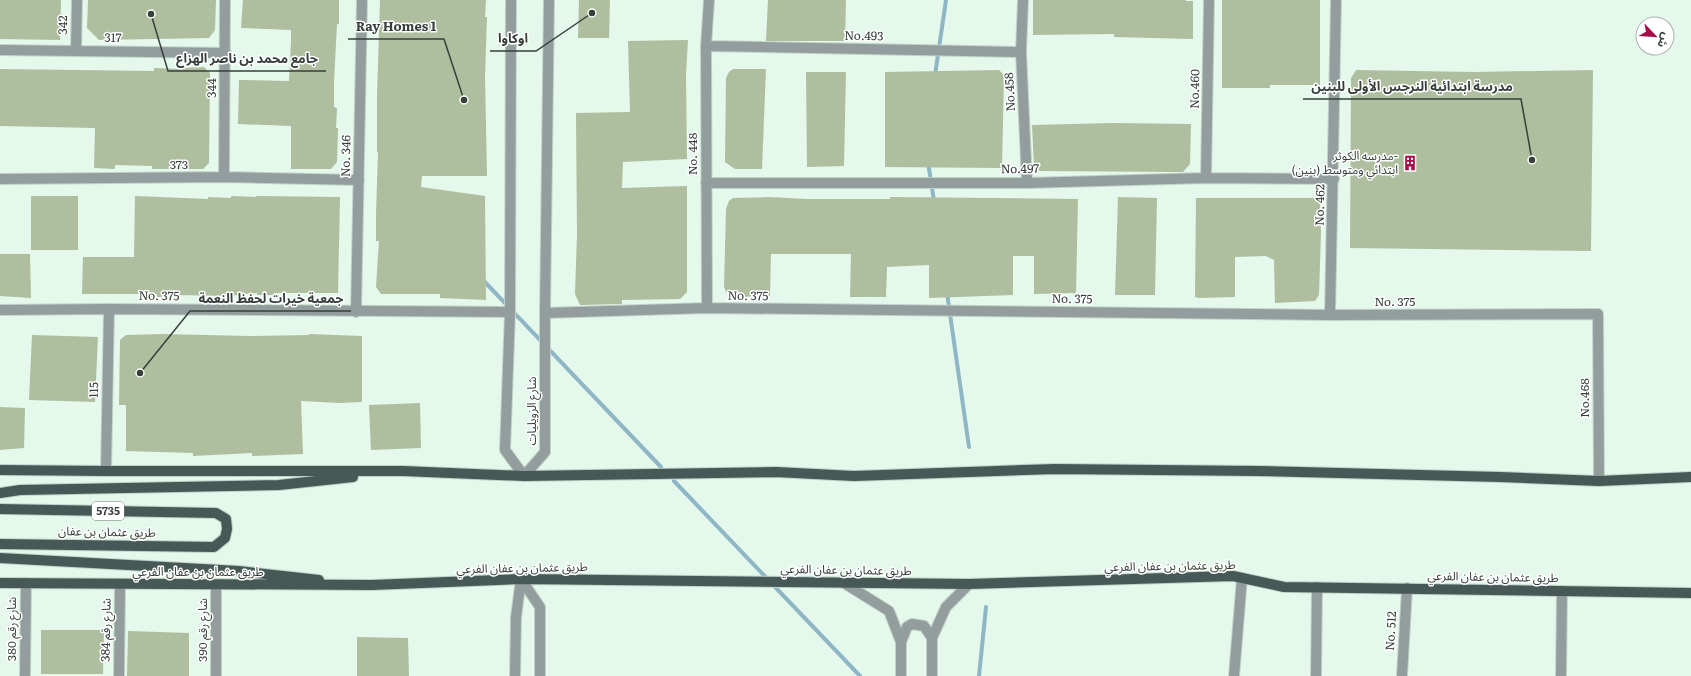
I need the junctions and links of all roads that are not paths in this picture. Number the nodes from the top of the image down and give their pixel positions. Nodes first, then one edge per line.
1 (77, 0) edge
2 (225, 0) edge
3 (362, 0) edge
4 (511, 0) edge
5 (549, 0) edge
6 (709, 0) edge
7 (1023, 0) edge
8 (1209, 0) edge
9 (1336, 0) edge
10 (706, 46) junction
11 (0, 50) edge
12 (76, 50) junction
13 (1021, 52) junction
14 (226, 53) junction
15 (224, 177) junction
16 (1206, 178) junction
17 (0, 179) edge
18 (1334, 179) junction
19 (359, 180) junction
20 (706, 183) junction
21 (1027, 183) junction
22 (707, 308) junction
23 (109, 309) junction
24 (0, 310) edge
25 (356, 312) junction
26 (510, 312) junction
27 (545, 313) junction
28 (1598, 314) joint
29 (1330, 315) junction
30 (0, 470) edge
31 (106, 471) junction
32 (403, 471) junction
33 (524, 476) junction
34 (1691, 477) edge
35 (1598, 482) junction
36 (0, 493) edge
37 (0, 509) edge
38 (0, 544) edge
39 (0, 558) edge
40 (1242, 578) junction
41 (522, 579) junction
42 (0, 583) edge
43 (26, 583) junction
44 (844, 583) junction
45 (120, 584) junction
46 (969, 584) junction
47 (216, 585) junction
48 (372, 585) junction
49 (1317, 587) junction
50 (1407, 588) junction
51 (1562, 591) junction
52 (1691, 593) edge
53 (932, 638) junction
54 (901, 642) junction
55 (25, 676) edge
56 (119, 676) edge
57 (216, 676) edge
58 (515, 676) edge
59 (540, 676) edge
60 (900, 676) edge
61 (932, 676) edge
62 (1234, 676) edge
63 (1316, 676) edge
64 (1402, 676) edge
65 (1561, 676) edge

1 - 12 street, 342
2 - 14 street, 344
3 - 19 street, No. 346
4 - 26 street, شارع الزويليات
5 - 27 street, شارع الزويليات
6 - 10 street, No. 448
7 - 13 street, No.458
8 - 16 street, No.460
9 - 18 street, No. 462
10 - 13 street, No.493
10 - 20 street, No. 448
11 - 12 street, 317
12 - 14 street, 317
13 - 21 street, No.458
14 - 15 street, 344
15 - 17 street, 373
15 - 19 street, 373
16 - 18 street, No.497
16 - 21 street, No.497
18 - 29 street, No. 462
19 - 25 street, No. 346
20 - 21 street, No.497
20 - 22 street, No. 448
22 - 27 street, No. 375
22 - 29 street, No. 375
23 - 24 street, No. 375
23 - 25 street, No. 375
23 - 31 street, 115
25 - 26 street, No. 375
26 - 33 street, شارع الزويليات
27 - 33 street, شارع الزويليات
28 - 29 street, No. 375
28 - 35 street, No.468
30 - 31 main road
31 - 32 main road
32 - 33 main road
32 - 36 main road
33 - 35 main road
34 - 35 main road
37 - 38 main road, طريق عثمان بن عفان / 5735
39 - 48 main road
40 - 46 main road, طريق عثمان بن عفان الفرعي
40 - 49 main road, طريق عثمان بن عفان الفرعي
40 - 62 street
41 - 44 main road, طريق عثمان بن عفان الفرعي
41 - 48 main road, طريق عثمان بن عفان الفرعي
41 - 58 street
41 - 59 street
42 - 43 main road, طريق عثمان بن عفان الفرعي
43 - 45 main road, طريق عثمان بن عفان الفرعي
43 - 55 street, شارع رقم 380
44 - 46 main road, طريق عثمان بن عفان الفرعي
44 - 54 street
45 - 47 main road, طريق عثمان بن عفان الفرعي
45 - 56 street, شارع رقم 384
46 - 53 street
47 - 48 main road, طريق عثمان بن عفان الفرعي
47 - 57 street, شارع رقم 390
49 - 50 main road, طريق عثمان بن عفان الفرعي
49 - 63 street
50 - 51 main road, طريق عثمان بن عفان الفرعي
50 - 64 street, No. 512
51 - 52 main road, طريق عثمان بن عفان الفرعي
51 - 65 street
53 - 54 street
53 - 61 street
54 - 60 street

